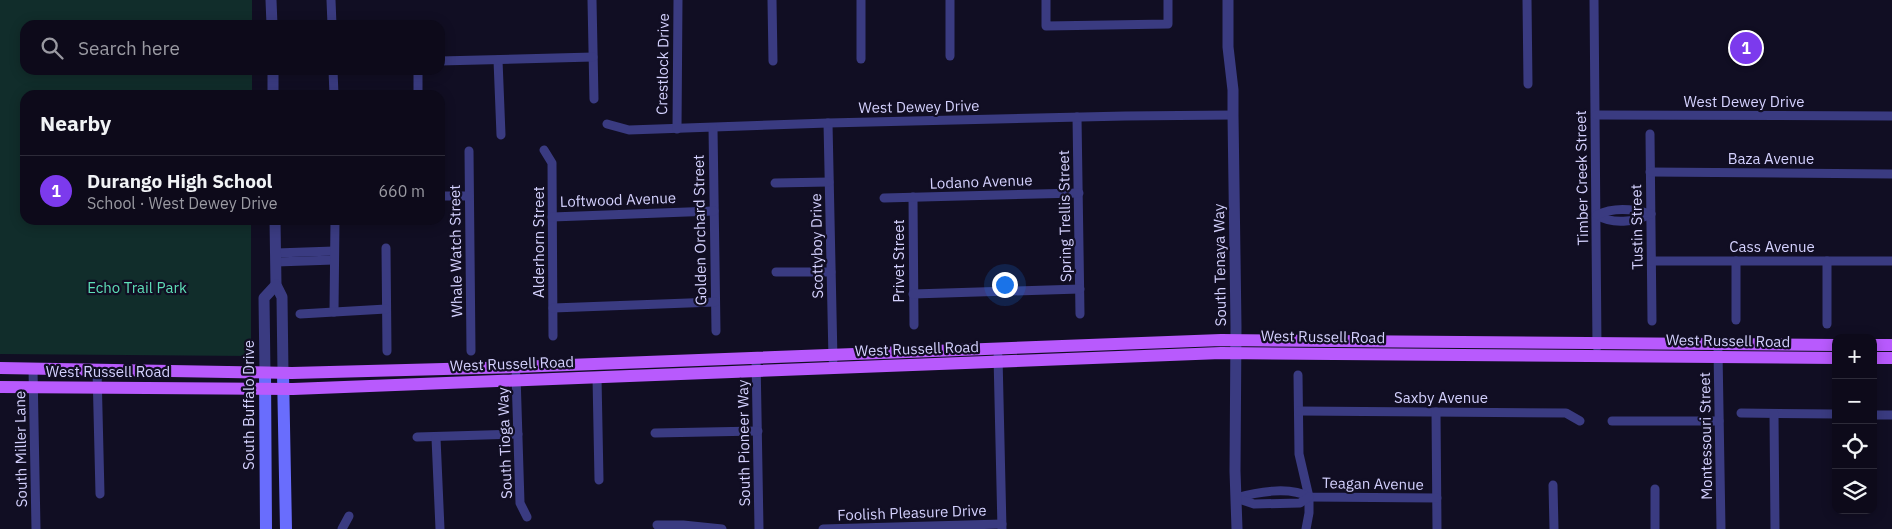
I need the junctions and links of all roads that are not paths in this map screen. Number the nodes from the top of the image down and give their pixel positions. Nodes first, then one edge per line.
1 (271, 0) edge
2 (331, 0) edge
3 (592, 0) edge
4 (678, 0) edge
5 (772, 0) edge
6 (861, 0) edge
7 (950, 0) edge
8 (1046, 0) edge
9 (1168, 0) edge
10 (1228, 0) edge
11 (1527, 0) edge
12 (1594, 0) edge
13 (272, 20) edge
14 (332, 20) edge
15 (950, 56) dead end
16 (593, 57) junction
17 (862, 59) dead end
18 (498, 60) junction
19 (445, 61) edge
20 (773, 61) dead end
21 (273, 75) edge
22 (333, 75) edge
23 (418, 75) edge
24 (1528, 84) dead end
25 (273, 90) edge
26 (334, 90) edge
27 (418, 90) edge
28 (594, 99) dead end
29 (1234, 115) junction
30 (1596, 115) junction
31 (1892, 116) edge
32 (1077, 117) junction
33 (828, 123) junction
34 (607, 124) dead end
35 (713, 128) junction
36 (677, 129) junction
37 (500, 134) dead end
38 (1650, 134) dead end
39 (544, 150) dead end
40 (469, 151) dead end
41 (1650, 172) junction
42 (1892, 174) edge
43 (829, 182) junction
44 (775, 183) dead end
45 (1079, 193) junction
46 (445, 196) edge
47 (469, 196) junction
48 (913, 197) junction
49 (884, 198) dead end
50 (714, 211) junction
51 (1651, 214) junction
52 (1597, 215) junction
53 (552, 216) junction
54 (275, 225) edge
55 (334, 225) edge
56 (386, 248) dead end
57 (334, 256) junction
58 (276, 257) junction
59 (1652, 261) junction
60 (1736, 261) junction
61 (1827, 261) junction
62 (1892, 261) edge
63 (776, 272) dead end
64 (831, 272) junction
65 (276, 285) junction
66 (1080, 288) junction
67 (913, 294) junction
68 (715, 302) junction
69 (553, 308) junction
70 (386, 309) junction
71 (334, 312) junction
72 (300, 314) dead end
73 (1080, 314) dead end
74 (1736, 320) dead end
75 (1652, 321) dead end
76 (1827, 324) dead end
77 (914, 325) dead end
78 (716, 331) dead end
79 (553, 336) dead end
80 (1598, 342) junction
81 (1718, 344) junction
82 (1832, 345) edge
83 (1877, 345) edge
84 (1892, 345) edge
85 (1236, 346) junction
86 (997, 349) junction
87 (387, 351) dead end
88 (472, 351) dead end
89 (832, 354) junction
90 (1597, 356) junction
91 (756, 357) junction
92 (1718, 357) junction
93 (1832, 358) edge
94 (1877, 358) edge
95 (1892, 358) edge
96 (998, 363) junction
97 (516, 367) junction
98 (0, 368) edge
99 (833, 368) junction
100 (34, 369) junction
101 (97, 370) junction
102 (756, 371) junction
103 (265, 373) junction
104 (284, 373) junction
105 (1298, 375) dead end
106 (597, 377) junction
107 (516, 380) junction
108 (0, 387) edge
109 (34, 387) junction
110 (98, 388) junction
111 (284, 389) junction
112 (265, 390) junction
113 (1299, 411) junction
114 (1436, 412) junction
115 (1741, 413) dead end
116 (1774, 414) junction
117 (1832, 414) edge
118 (1877, 415) edge
119 (1892, 415) edge
120 (1580, 421) dead end
121 (1612, 421) dead end
122 (1719, 421) junction
123 (758, 431) junction
124 (655, 433) dead end
125 (518, 434) junction
126 (417, 437) dead end
127 (436, 438) junction
128 (599, 480) dead end
129 (1553, 485) dead end
130 (1655, 489) dead end
131 (100, 494) dead end
132 (1309, 497) junction
133 (1236, 498) junction
134 (1437, 498) junction
135 (349, 516) dead end
136 (527, 517) dead end
137 (657, 525) dead end
138 (1002, 526) edge
139 (945, 527) edge
140 (36, 529) edge
141 (266, 529) edge
142 (286, 529) edge
143 (342, 529) edge
144 (440, 529) edge
145 (722, 529) edge
146 (759, 529) edge
147 (823, 529) edge
148 (854, 529) edge
149 (1237, 529) edge
150 (1306, 529) edge
151 (1437, 529) edge
152 (1554, 529) edge
153 (1655, 529) edge
154 (1721, 529) edge
155 (1775, 529) edge

1 - 13 street
2 - 14 street
3 - 16 street
4 - 36 street, Crestlock Drive
5 - 20 street
6 - 17 street
7 - 15 street
8 - 9 street
10 - 29 street, South Tenaya Way
11 - 24 street
12 - 30 street, Timber Creek Street
16 - 18 street
16 - 28 street
18 - 19 street
18 - 37 street
21 - 25 street
22 - 26 street
23 - 27 street
29 - 32 street, West Dewey Drive
29 - 85 street, South Tenaya Way
30 - 31 street, West Dewey Drive
30 - 52 street, Timber Creek Street
32 - 33 street, West Dewey Drive
32 - 45 street, Spring Trellis Street
33 - 35 street, West Dewey Drive
33 - 43 street, Scottyboy Drive
34 - 36 street, West Dewey Drive
35 - 36 street, West Dewey Drive
35 - 50 street, Golden Orchard Street
38 - 41 street, Tustin Street
39 - 53 street, Alderhorn Street
40 - 47 street, Whale Watch Street
41 - 42 street, Baza Avenue
41 - 51 street, Tustin Street
43 - 44 street
43 - 64 street, Scottyboy Drive
45 - 48 street, Lodano Avenue
45 - 66 street, Spring Trellis Street
46 - 47 street
47 - 88 street, Whale Watch Street
48 - 49 street, Lodano Avenue
48 - 67 street, Privet Street
50 - 53 street, Loftwood Avenue
50 - 68 street, Golden Orchard Street
51 - 52 street
51 - 59 street, Tustin Street
52 - 80 street, Timber Creek Street
53 - 69 street, Alderhorn Street
54 - 58 street
55 - 57 street
56 - 70 street
57 - 58 street
57 - 71 street
58 - 65 street
59 - 60 street, Cass Avenue
59 - 75 street, Tustin Street
60 - 61 street, Cass Avenue
60 - 74 street
61 - 62 street, Cass Avenue
61 - 76 street
63 - 64 street
64 - 89 street, Scottyboy Drive
65 - 103 street, South Buffalo Drive
65 - 104 street
66 - 67 street
66 - 73 street, Spring Trellis Street
67 - 77 street, Privet Street
68 - 69 street
68 - 78 street, Golden Orchard Street
69 - 79 street, Alderhorn Street
70 - 71 street
70 - 87 street
71 - 72 street
80 - 81 main road, West Russell Road
80 - 85 main road, West Russell Road
80 - 90 street, Timber Creek Street
81 - 82 main road, West Russell Road
81 - 92 street, Montessouri Street
83 - 84 main road
85 - 86 main road, West Russell Road
85 - 90 main road, West Russell Road
85 - 96 main road, West Russell Road
85 - 133 street, South Tenaya Way
86 - 89 main road, West Russell Road
86 - 96 street
89 - 91 main road, West Russell Road
89 - 99 street, Scottyboy Drive
90 - 92 main road, West Russell Road
91 - 97 main road, West Russell Road
91 - 102 street, South Pioneer Way
92 - 93 main road, West Russell Road
92 - 122 street, Montessouri Street
94 - 95 main road
96 - 99 main road, West Russell Road
96 - 138 street
97 - 104 main road, West Russell Road
97 - 107 street, South Tioga Way
98 - 100 main road, West Russell Road
99 - 102 main road, West Russell Road
100 - 101 main road, West Russell Road
100 - 109 street, South Miller Lane
101 - 103 main road, West Russell Road
101 - 110 street
102 - 106 main road, West Russell Road
102 - 123 street, South Pioneer Way
103 - 104 main road, West Russell Road
103 - 112 main road, South Buffalo Drive
104 - 111 main road
105 - 113 street
106 - 107 main road, West Russell Road
106 - 128 street
107 - 111 main road, West Russell Road
107 - 125 street, South Tioga Way
108 - 109 main road, West Russell Road
109 - 110 main road, West Russell Road
109 - 140 street, South Miller Lane
110 - 112 main road, West Russell Road
110 - 131 street
111 - 112 main road, West Russell Road
111 - 142 main road
112 - 141 main road, South Buffalo Drive
113 - 114 street, Saxby Avenue
113 - 132 street
114 - 120 street, Saxby Avenue
114 - 134 street
115 - 116 street
116 - 117 street
116 - 155 street
118 - 119 street
121 - 122 street
122 - 154 street, Montessouri Street
123 - 124 street
123 - 146 street, South Pioneer Way
125 - 127 street
125 - 136 street, South Tioga Way
126 - 127 street
127 - 144 street
129 - 152 street
130 - 153 street
132 - 133 street, Teagan Avenue
132 - 134 street, Teagan Avenue
132 - 150 street
133 - 149 street, South Tenaya Way
134 - 151 street
135 - 143 street
137 - 145 street
138 - 139 street, Foolish Pleasure Drive
139 - 148 street, Foolish Pleasure Drive
147 - 148 street, Foolish Pleasure Drive

